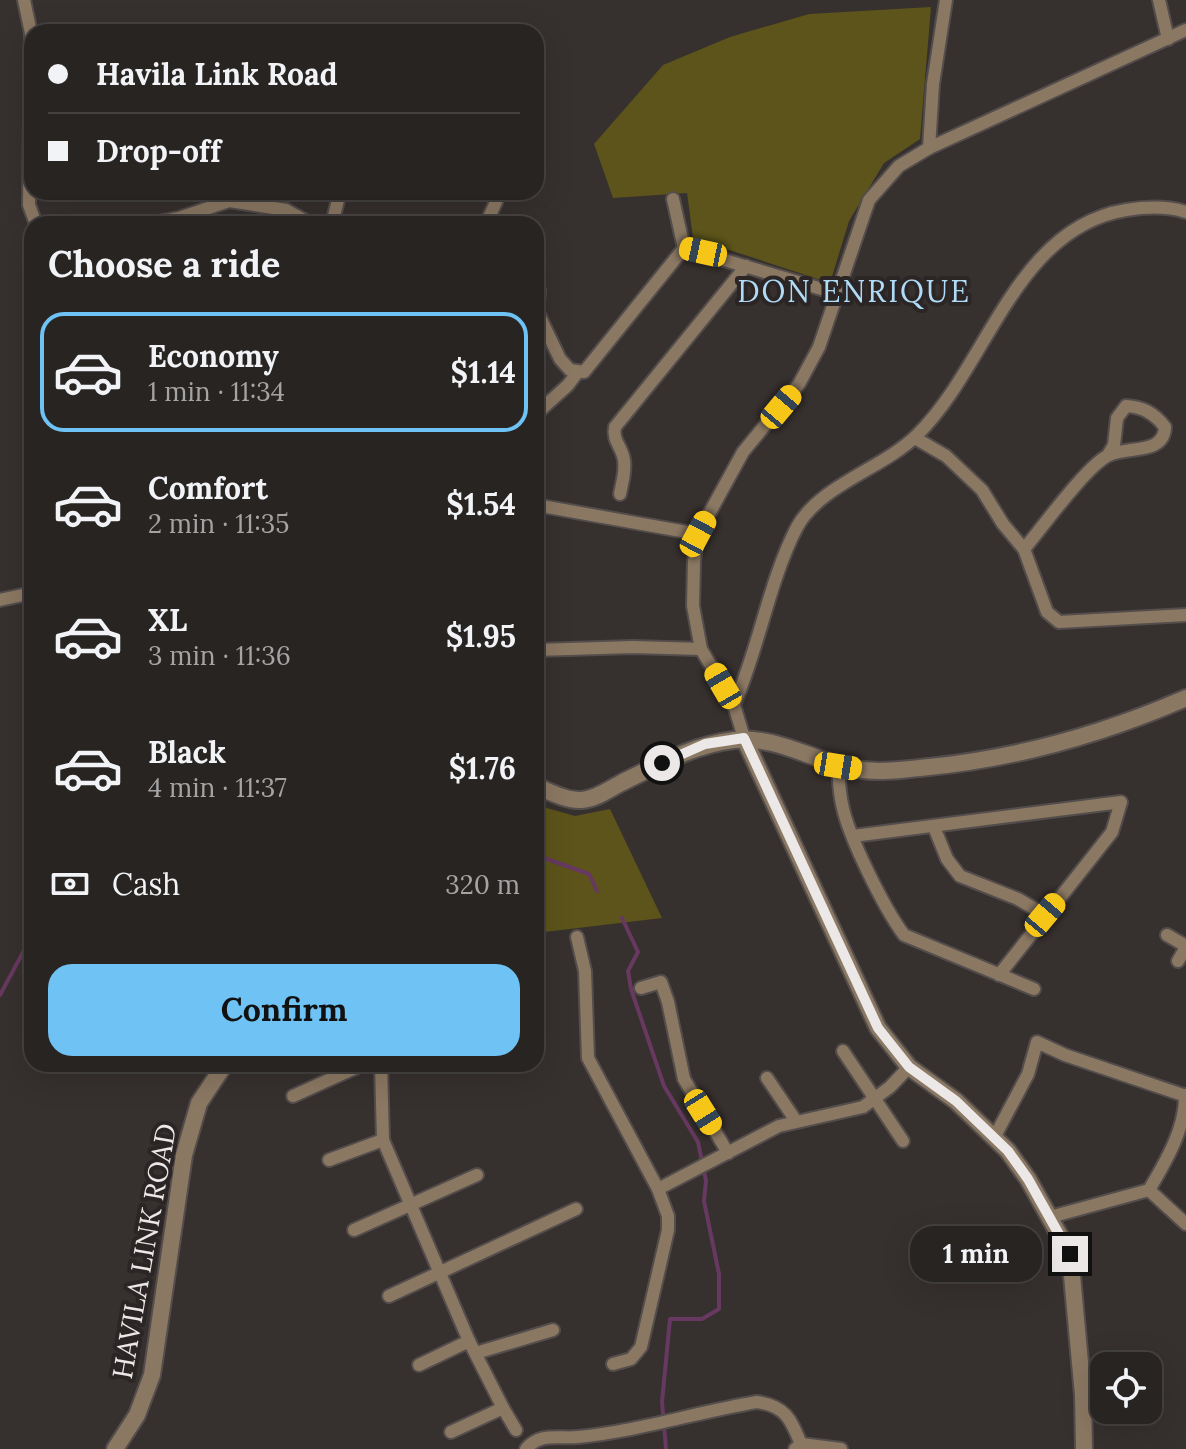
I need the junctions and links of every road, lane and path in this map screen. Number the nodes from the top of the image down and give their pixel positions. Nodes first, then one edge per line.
1 (24, 0) edge
2 (946, 0) edge
3 (1159, 0) edge
4 (29, 24) edge
5 (1186, 30) edge
6 (1168, 39) junction
7 (929, 148) junction
8 (673, 199) dead end
9 (1186, 212) edge
10 (185, 216) edge
11 (297, 216) edge
12 (684, 248) junction
13 (746, 266) junction
14 (835, 293) junction
15 (544, 326) edge
16 (577, 373) junction
17 (544, 407) edge
18 (915, 438) junction
19 (1108, 455) junction
20 (620, 494) dead end
21 (544, 506) edge
22 (698, 534) junction
23 (1024, 549) junction
24 (24, 595) edge
25 (0, 600) edge
26 (1186, 615) edge
27 (701, 649) junction
28 (544, 650) edge
29 (1186, 698) edge
30 (734, 705) junction
31 (744, 738) junction
32 (838, 766) junction
33 (544, 789) edge
34 (934, 827) junction
35 (853, 836) junction
36 (1045, 915) junction
37 (1167, 935) dead end
38 (577, 937) dead end
39 (1186, 946) edge
40 (1178, 961) dead end
41 (999, 975) junction
42 (641, 988) dead end
43 (1034, 989) dead end
44 (843, 1051) dead end
45 (909, 1067) junction
46 (220, 1072) edge
47 (346, 1072) edge
48 (381, 1072) edge
49 (767, 1078) dead end
50 (1185, 1095) edge
51 (293, 1096) dead end
52 (875, 1099) junction
53 (796, 1121) junction
54 (994, 1138) junction
55 (383, 1140) junction
56 (903, 1141) dead end
57 (728, 1153) junction
58 (329, 1160) dead end
59 (477, 1175) dead end
60 (658, 1189) junction
61 (1149, 1190) junction
62 (413, 1205) junction
63 (576, 1209) dead end
64 (1050, 1217) junction
65 (1186, 1224) edge
66 (354, 1230) dead end
67 (441, 1273) junction
68 (389, 1296) dead end
69 (553, 1330) dead end
70 (469, 1341) junction
71 (476, 1353) junction
72 (613, 1364) dead end
73 (419, 1365) dead end
74 (503, 1408) junction
75 (516, 1430) dead end
76 (451, 1432) dead end
77 (604, 1435) junction
78 (798, 1447) edge
79 (115, 1449) edge
80 (526, 1449) edge
81 (607, 1449) edge
82 (841, 1449) edge
83 (1084, 1449) edge

1 - 4 street
2 - 7 street
3 - 6 street
5 - 6 street
6 - 7 street
7 - 14 street
8 - 12 street
9 - 18 street
10 - 11 street
12 - 13 street
12 - 16 street
13 - 14 street
13 - 20 street
14 - 22 street
15 - 16 street
16 - 17 street
18 - 23 street
18 - 30 street
19 - 19 street
19 - 23 street
21 - 22 street
22 - 27 street
23 - 26 street
24 - 25 street
27 - 28 street
27 - 30 street
29 - 32 street
30 - 31 street
31 - 32 street
31 - 33 street
31 - 45 street
32 - 35 street
34 - 35 street
34 - 36 street
34 - 36 street
35 - 41 street
36 - 41 street
37 - 39 street
38 - 60 street
39 - 40 street
41 - 43 street
42 - 57 street
44 - 52 street
45 - 52 street
45 - 54 street
46 - 79 street, HAVILA LINK ROAD
47 - 51 street
48 - 55 street
49 - 53 street
50 - 54 street
50 - 61 street
52 - 53 street
52 - 56 street
53 - 57 street
54 - 64 street
55 - 58 street
55 - 62 street
57 - 60 street
59 - 62 street
60 - 72 street
61 - 64 street
61 - 65 street
62 - 66 street
62 - 67 street
63 - 67 street
64 - 83 street
67 - 68 street
67 - 70 street
69 - 71 street
70 - 71 street
70 - 73 street
71 - 74 street
74 - 75 street
74 - 76 street
77 - 78 street
77 - 80 street
77 - 81 street
78 - 82 street

